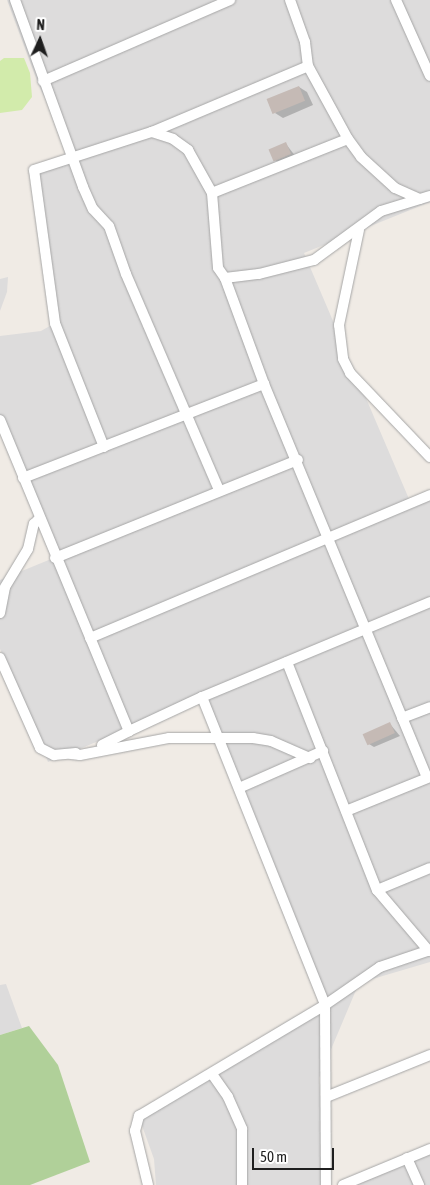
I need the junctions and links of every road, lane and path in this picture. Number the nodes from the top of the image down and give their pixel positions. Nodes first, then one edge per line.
1 (15, 0) edge
2 (230, 0) edge
3 (290, 0) edge
4 (396, 0) edge
5 (308, 66) junction
6 (430, 76) edge
7 (43, 81) junction
8 (152, 132) junction
9 (348, 139) junction
10 (75, 159) junction
11 (212, 193) junction
12 (425, 197) edge
13 (359, 230) junction
14 (225, 278) junction
15 (264, 384) junction
16 (185, 415) junction
17 (0, 420) edge
18 (104, 447) junction
19 (430, 457) edge
20 (298, 460) junction
21 (23, 478) junction
22 (220, 490) junction
23 (429, 497) edge
24 (39, 519) junction
25 (329, 539) junction
26 (56, 558) junction
27 (430, 602) edge
28 (0, 613) edge
29 (365, 629) junction
30 (90, 638) junction
31 (0, 658) edge
32 (287, 662) junction
33 (202, 697) junction
34 (430, 707) edge
35 (402, 718) junction
36 (129, 731) junction
37 (219, 738) junction
38 (323, 751) junction
39 (71, 754) junction
40 (310, 758) junction
41 (429, 778) edge
42 (239, 788) junction
43 (346, 811) junction
44 (430, 868) edge
45 (377, 890) junction
46 (429, 950) edge
47 (325, 1005) junction
48 (430, 1055) edge
49 (212, 1074) junction
50 (326, 1097) junction
51 (430, 1149) edge
52 (408, 1158) junction
53 (148, 1185) edge
54 (242, 1185) edge
55 (326, 1185) edge
56 (343, 1185) edge
57 (418, 1185) edge

1 - 7 street
2 - 7 street
3 - 5 street
4 - 6 street
5 - 8 street
5 - 9 street
7 - 10 street
8 - 10 street
8 - 11 street
9 - 11 street
9 - 12 street
10 - 16 street
10 - 18 street
11 - 14 street
12 - 13 street
13 - 14 street
13 - 19 street
14 - 15 street
15 - 16 street
15 - 20 street
16 - 18 street
16 - 22 street
17 - 21 street
18 - 21 street
20 - 22 street
20 - 25 street
21 - 24 street
22 - 26 street
23 - 25 street
24 - 26 street
24 - 28 street
25 - 29 street
25 - 30 street
26 - 30 street
27 - 29 street
29 - 32 street
29 - 35 street
30 - 36 street
31 - 39 street
32 - 33 street
32 - 38 street
33 - 36 street
33 - 37 street
34 - 35 street
35 - 41 street
36 - 39 street
37 - 39 street
37 - 40 street
37 - 42 street
38 - 40 street
38 - 43 street
40 - 42 street
41 - 43 street
42 - 47 street
43 - 45 street
44 - 45 street
45 - 46 street
46 - 47 street
47 - 49 street
47 - 50 street
48 - 50 street
49 - 53 street
49 - 54 street
50 - 55 street
51 - 52 street
52 - 56 street
52 - 57 street

